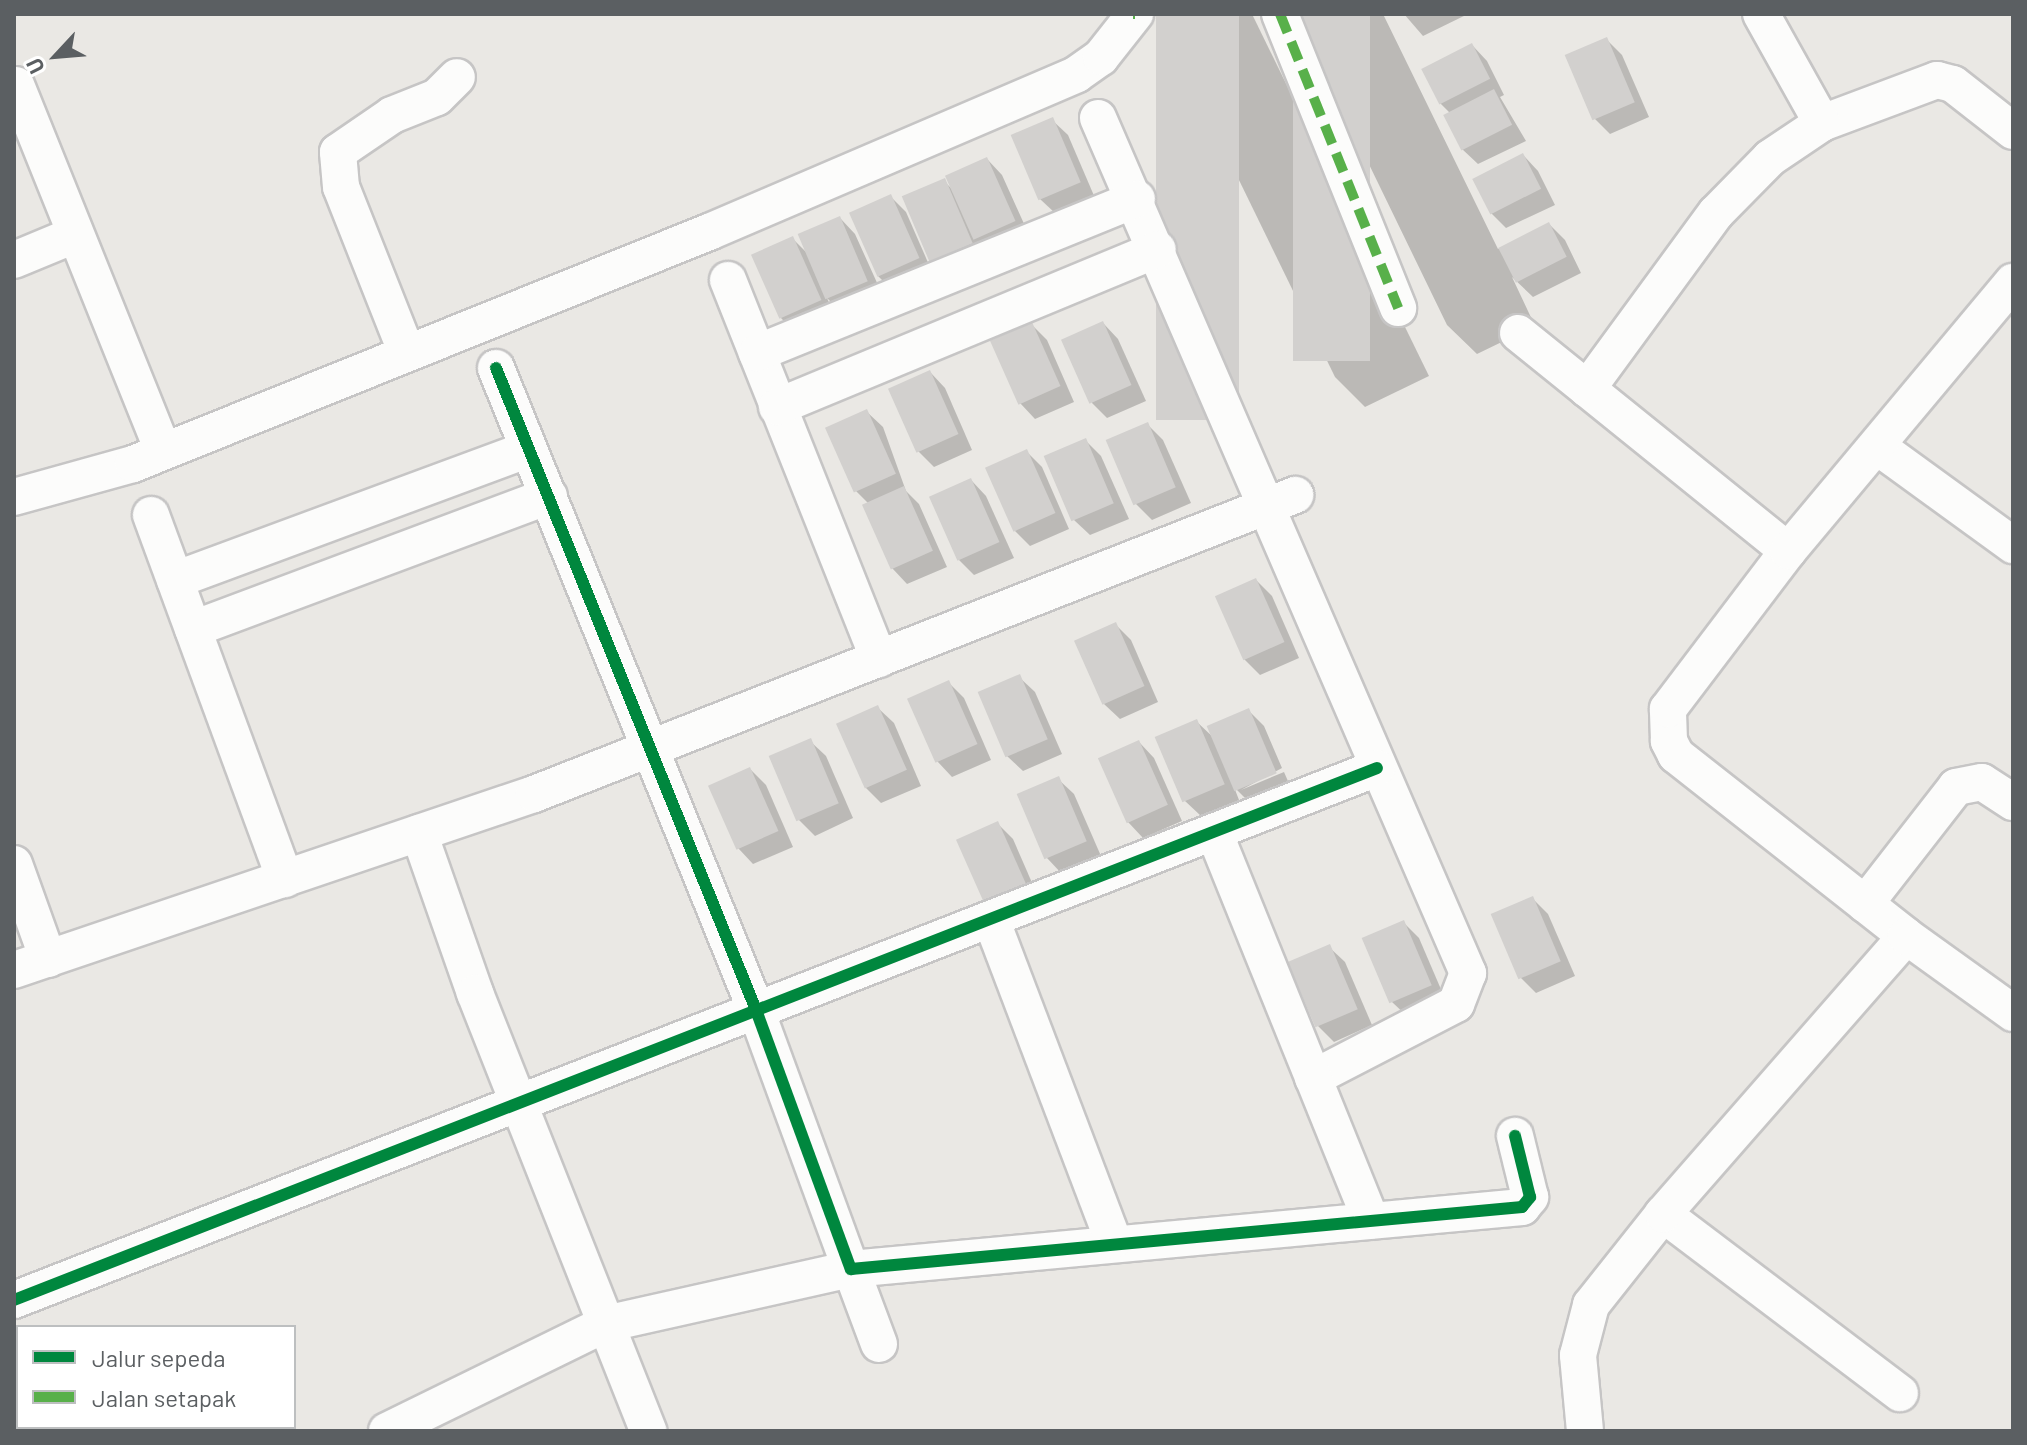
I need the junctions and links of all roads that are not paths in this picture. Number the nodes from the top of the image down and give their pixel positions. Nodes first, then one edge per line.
1 (1134, 14) edge
2 (1280, 14) edge
3 (1761, 14) edge
4 (457, 77) dead end
5 (16, 85) edge
6 (1098, 118) dead end
7 (1822, 123) junction
8 (2013, 131) edge
9 (1137, 199) junction
10 (74, 235) junction
11 (1158, 249) junction
12 (14, 260) edge
13 (728, 280) dead end
14 (2013, 282) edge
15 (1398, 308) dead end
16 (1518, 333) dead end
17 (406, 351) junction
18 (757, 353) junction
19 (496, 368) dead end
20 (1587, 389) junction
21 (777, 407) junction
22 (1878, 447) junction
23 (529, 449) junction
24 (163, 451) junction
25 (549, 496) junction
26 (14, 497) edge
27 (1281, 500) junction
28 (151, 515) dead end
29 (2013, 545) edge
30 (1788, 551) junction
31 (175, 580) junction
32 (193, 629) junction
33 (879, 659) junction
34 (651, 749) junction
35 (1377, 768) junction
36 (2013, 802) edge
37 (1214, 832) junction
38 (419, 833) junction
39 (14, 864) edge
40 (285, 879) junction
41 (1865, 904) junction
42 (991, 919) junction
43 (1906, 936) junction
44 (48, 959) junction
45 (14, 970) edge
46 (756, 1010) junction
47 (2013, 1013) edge
48 (1313, 1078) junction
49 (518, 1105) junction
50 (1515, 1136) dead end
51 (1663, 1214) junction
52 (1371, 1220) junction
53 (1113, 1241) junction
54 (851, 1269) junction
55 (14, 1300) edge
56 (605, 1324) junction
57 (879, 1344) dead end
58 (1900, 1393) dead end
59 (389, 1431) edge
60 (648, 1431) edge
61 (1585, 1431) edge

1 - 17 street
2 - 15 street
3 - 7 street
4 - 17 street
5 - 10 street
6 - 9 street
7 - 8 street
7 - 20 street
9 - 11 street
9 - 18 street
10 - 12 street
10 - 24 street
11 - 21 street
11 - 27 street
13 - 18 street
14 - 22 street
16 - 20 street
17 - 24 street
18 - 21 street
19 - 23 street
20 - 30 street
21 - 33 street
22 - 29 street
22 - 30 street
23 - 25 street
23 - 31 street
24 - 26 street
25 - 32 street
25 - 34 street
27 - 33 street
27 - 35 street
28 - 31 street
30 - 41 street
31 - 32 street
32 - 40 street
33 - 34 street
34 - 38 street
34 - 46 street
35 - 37 street
35 - 48 street
36 - 41 street
37 - 42 street
37 - 48 street
38 - 40 street
38 - 49 street
39 - 44 street
40 - 44 street
41 - 43 street
42 - 46 street
42 - 53 street
43 - 47 street
43 - 51 street
44 - 45 street
46 - 49 street
46 - 54 street
48 - 52 street
49 - 55 street
49 - 56 street
50 - 52 street
51 - 58 street
51 - 61 street
52 - 53 street
53 - 54 street
54 - 56 street
54 - 57 street
56 - 59 street
56 - 60 street

